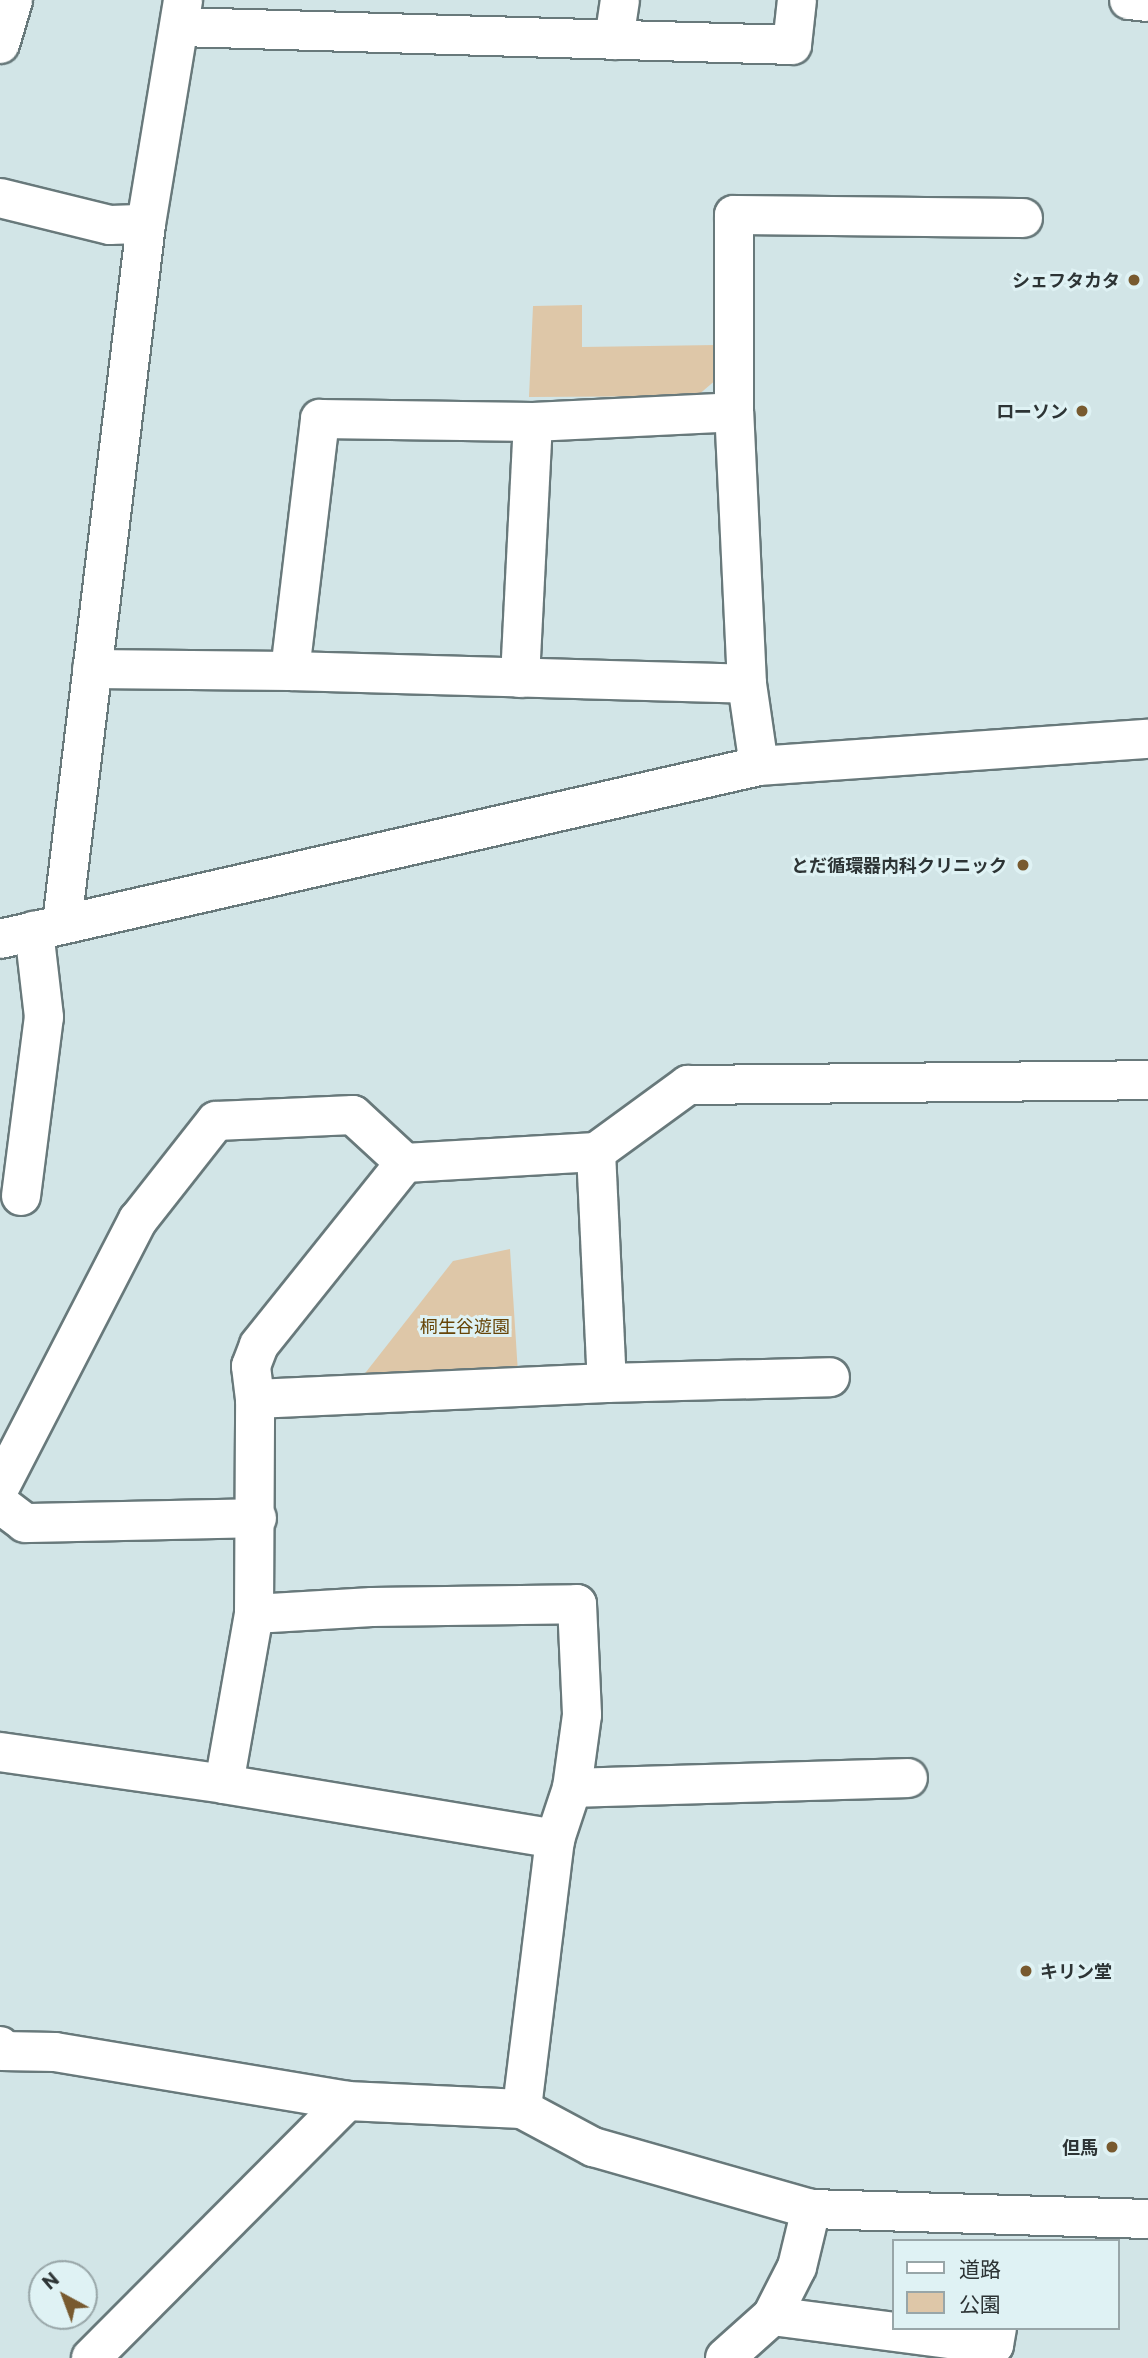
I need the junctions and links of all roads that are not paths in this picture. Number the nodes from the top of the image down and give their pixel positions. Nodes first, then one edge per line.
1 (13, 0) edge
2 (620, 0) edge
3 (797, 0) edge
4 (1129, 0) edge
5 (1148, 2) edge
6 (181, 14) edge
7 (265, 15) edge
8 (614, 40) junction
9 (0, 44) edge
10 (0, 198) edge
11 (1023, 218) dead end
12 (146, 224) junction
13 (734, 412) junction
14 (533, 422) junction
15 (92, 669) junction
16 (290, 671) junction
17 (520, 678) junction
18 (747, 684) junction
19 (1148, 739) edge
20 (760, 766) junction
21 (32, 931) edge
22 (1148, 1080) edge
23 (596, 1152) junction
24 (405, 1163) junction
25 (21, 1196) dead end
26 (830, 1377) dead end
27 (607, 1383) junction
28 (256, 1399) junction
29 (0, 1487) edge
30 (0, 1504) edge
31 (257, 1518) junction
32 (254, 1614) junction
33 (0, 1752) edge
34 (908, 1778) dead end
35 (224, 1784) junction
36 (572, 1788) junction
37 (555, 1839) junction
38 (1, 2050) edge
39 (347, 2101) junction
40 (522, 2109) junction
41 (811, 2209) junction
42 (1148, 2219) edge
43 (1013, 2228) edge
44 (772, 2316) junction
45 (997, 2330) edge
46 (91, 2358) edge
47 (725, 2358) edge

1 - 9 street
2 - 8 street
3 - 8 street
4 - 5 street
6 - 7 street
6 - 12 street
7 - 8 street
10 - 12 street
11 - 13 street
12 - 15 street
13 - 14 street
13 - 18 street
14 - 16 street
14 - 17 street
15 - 16 street
15 - 21 street
16 - 17 street
17 - 18 street
18 - 20 street
19 - 20 street
20 - 21 street
21 - 25 street
22 - 23 street
23 - 24 street
23 - 27 street
24 - 28 street
24 - 29 street
26 - 27 street
27 - 28 street
28 - 31 street
30 - 31 street
31 - 32 street
32 - 35 street
32 - 36 street
33 - 35 street
34 - 36 street
35 - 37 street
36 - 37 street
37 - 40 street
38 - 39 street
39 - 40 street
39 - 46 street
40 - 41 street
41 - 43 street
41 - 44 street
42 - 43 street
44 - 45 street
44 - 47 street

